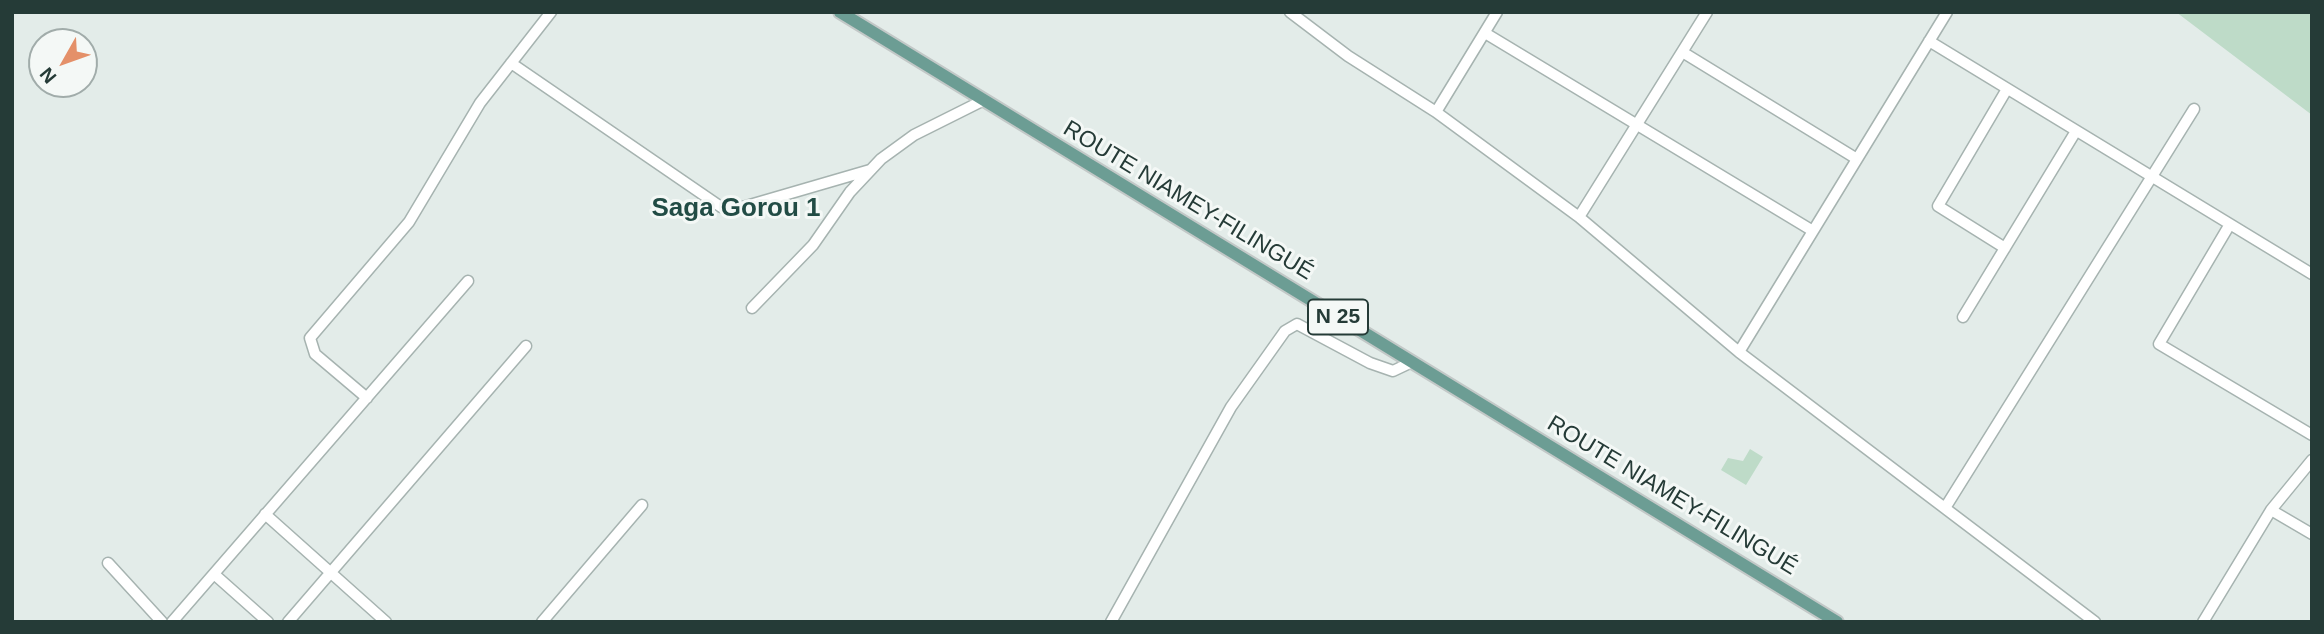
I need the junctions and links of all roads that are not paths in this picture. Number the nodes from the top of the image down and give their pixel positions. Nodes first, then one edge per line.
1 (551, 12) edge
2 (1290, 12) edge
3 (1497, 12) edge
4 (1707, 12) edge
5 (1947, 12) edge
6 (847, 14) edge
7 (1485, 33) junction
8 (1929, 41) junction
9 (1684, 53) junction
10 (511, 63) junction
11 (2007, 89) junction
12 (984, 100) junction
13 (2194, 109) dead end
14 (1436, 112) junction
15 (1639, 124) junction
16 (2076, 131) junction
17 (1857, 159) junction
18 (870, 170) junction
19 (2152, 177) junction
20 (1579, 217) junction
21 (2230, 224) junction
22 (1813, 231) junction
23 (2005, 248) junction
24 (2312, 274) edge
25 (468, 281) dead end
26 (752, 308) dead end
27 (1963, 317) dead end
28 (526, 346) dead end
29 (1739, 352) junction
30 (1412, 362) junction
31 (367, 398) junction
32 (2312, 435) edge
33 (2312, 460) edge
34 (642, 505) dead end
35 (1945, 508) junction
36 (2272, 510) junction
37 (265, 514) junction
38 (2312, 534) edge
39 (108, 563) dead end
40 (331, 573) junction
41 (214, 574) junction
42 (162, 622) edge
43 (172, 622) edge
44 (268, 622) edge
45 (288, 622) edge
46 (386, 622) edge
47 (542, 622) edge
48 (1111, 622) edge
49 (1837, 622) edge
50 (2095, 622) edge
51 (2203, 622) edge

1 - 10 street
2 - 14 street
3 - 7 street
4 - 9 street
5 - 8 street
6 - 12 main road, ROUTE NIAMEY-FILINGUÉ / N 25
7 - 14 street
7 - 15 street
8 - 11 street
8 - 17 street
9 - 15 street
9 - 17 street
10 - 18 street
10 - 31 street
11 - 16 street
11 - 23 street
12 - 18 street
12 - 30 main road, ROUTE NIAMEY-FILINGUÉ / N 25
13 - 19 street
14 - 20 street
15 - 20 street
15 - 22 street
16 - 19 street
16 - 23 street
17 - 22 street
18 - 26 street
19 - 21 street
19 - 35 street
20 - 29 street
21 - 24 street
21 - 32 street
22 - 29 street
23 - 27 street
25 - 31 street
28 - 40 street
29 - 35 street
30 - 48 street
30 - 49 main road, ROUTE NIAMEY-FILINGUÉ / N 25
31 - 37 street
33 - 36 street
34 - 47 street
35 - 50 street
36 - 38 street
36 - 51 street
37 - 40 street
37 - 41 street
39 - 42 street
40 - 45 street
40 - 46 street
41 - 43 street
41 - 44 street

